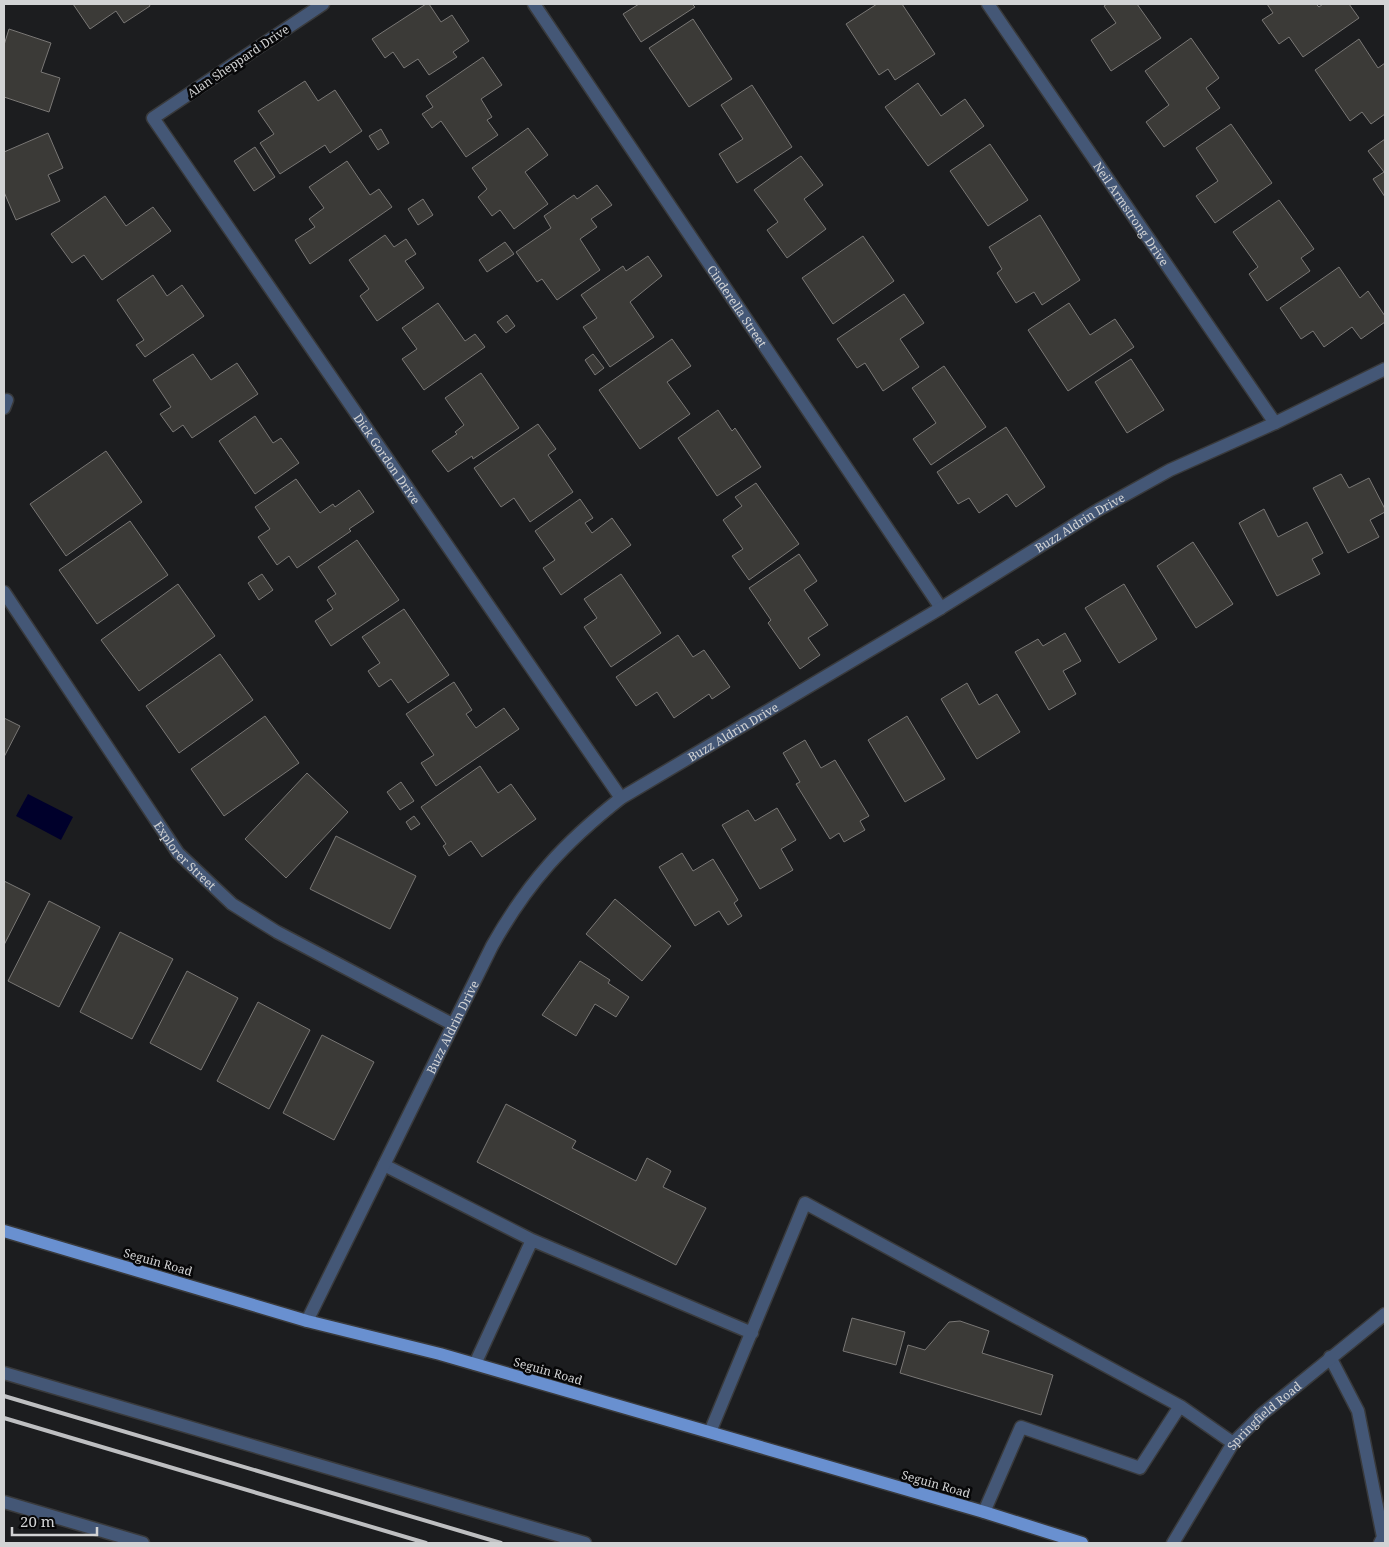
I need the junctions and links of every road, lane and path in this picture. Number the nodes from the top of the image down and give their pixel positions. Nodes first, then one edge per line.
1 (323, 4) edge
2 (534, 4) edge
3 (988, 4) edge
4 (153, 118) joint
5 (1385, 369) edge
6 (1275, 423) junction
7 (4, 592) edge
8 (942, 608) junction
9 (621, 798) junction
10 (452, 1024) junction
11 (384, 1165) junction
12 (4, 1231) edge
13 (532, 1240) junction
14 (1385, 1314) edge
15 (307, 1321) junction
16 (752, 1333) junction
17 (1330, 1357) junction
18 (475, 1364) junction
19 (4, 1373) edge
20 (1180, 1406) junction
21 (710, 1432) junction
22 (1233, 1443) junction
23 (4, 1502) edge
24 (984, 1512) junction
25 (1383, 1539) edge
26 (143, 1543) edge
27 (585, 1543) edge
28 (1082, 1543) edge
29 (1174, 1543) edge

1 - 4 street, Alan Sheppard Drive
2 - 8 street, Cinderella Street
3 - 6 street, Neil Armstrong Drive
4 - 9 street, Dick Gordon Drive
5 - 6 street, Buzz Aldrin Drive
6 - 8 street, Buzz Aldrin Drive
7 - 10 street, Explorer Street
8 - 9 street, Buzz Aldrin Drive
9 - 10 street, Buzz Aldrin Drive
10 - 11 street, Buzz Aldrin Drive
11 - 13 street
11 - 15 street, Buzz Aldrin Drive
12 - 15 main road, Seguin Road
13 - 16 street
13 - 18 street
14 - 17 street, Springfield Road
15 - 18 main road, Seguin Road
16 - 20 street
16 - 21 street
17 - 22 street, Springfield Road
17 - 25 street
18 - 21 main road, Seguin Road
19 - 27 street
20 - 22 street
20 - 24 street
21 - 24 main road, Seguin Road
22 - 29 street, Springfield Road
23 - 26 street
24 - 28 main road, Seguin Road

